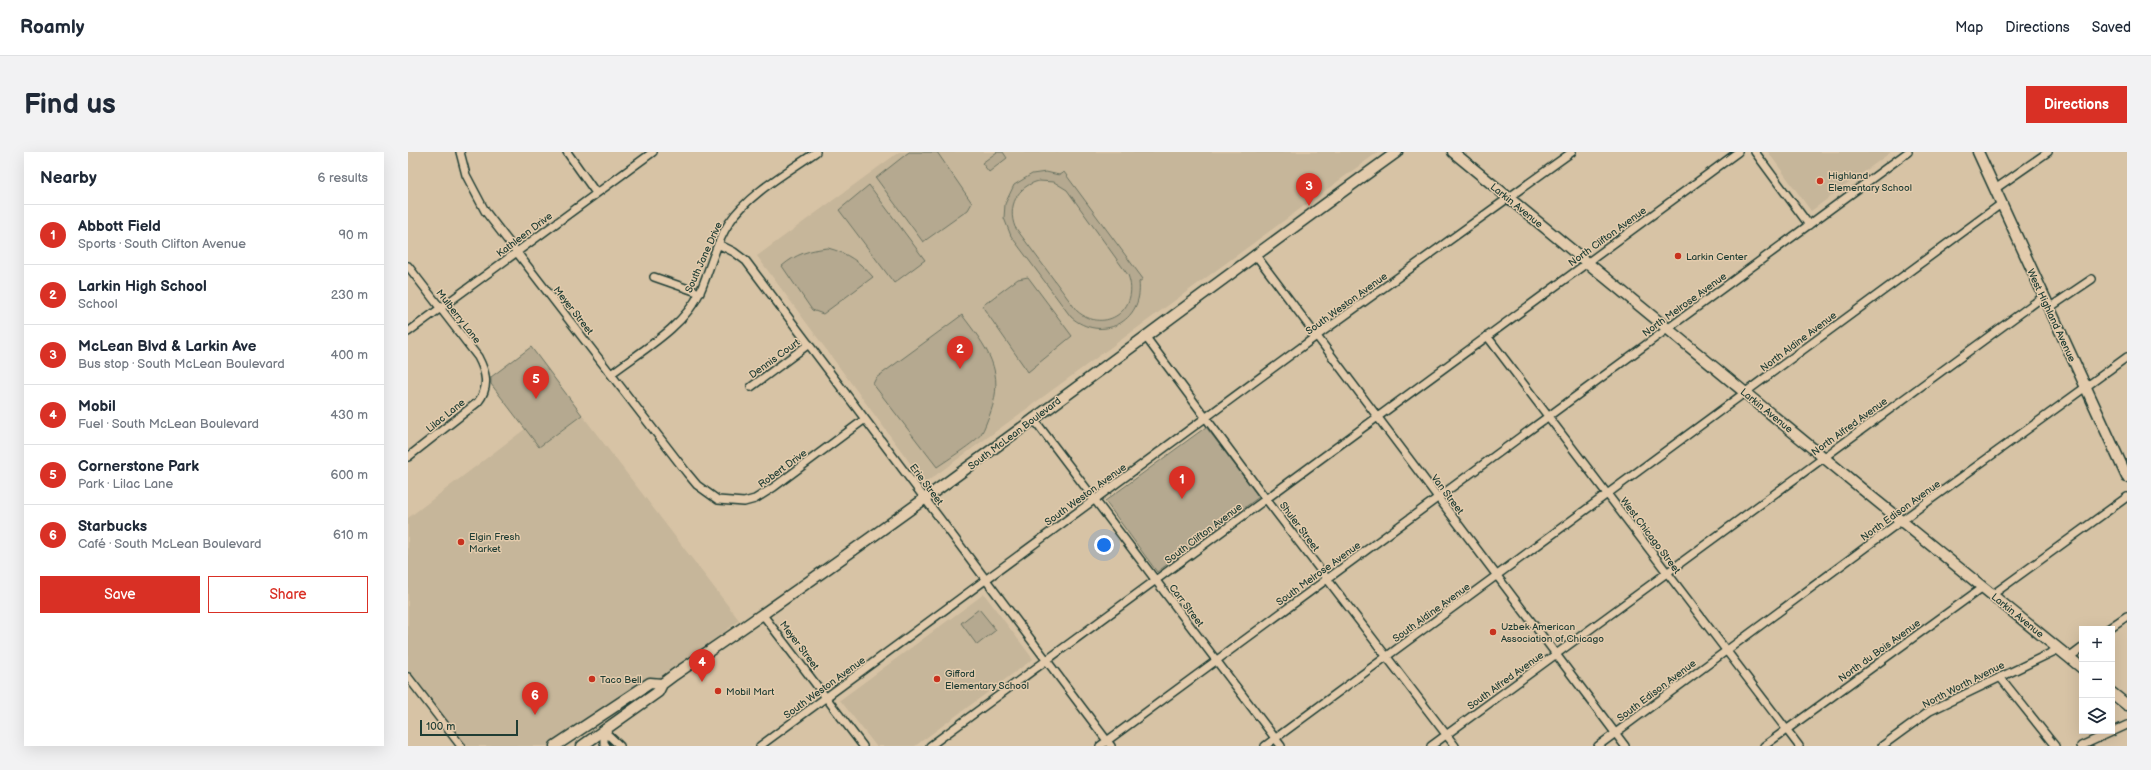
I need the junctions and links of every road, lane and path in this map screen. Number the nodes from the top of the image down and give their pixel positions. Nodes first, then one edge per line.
1 (460, 152) edge
2 (567, 152) edge
3 (653, 152) edge
4 (816, 152) edge
5 (1397, 152) edge
6 (1453, 152) edge
7 (1572, 152) edge
8 (1738, 152) edge
9 (1755, 152) edge
10 (1908, 152) edge
11 (1978, 152) edge
12 (2048, 152) edge
13 (1995, 189) junction
14 (596, 193) junction
15 (1508, 199) junction
16 (2001, 204) junction
17 (1809, 225) junction
18 (718, 244) junction
19 (518, 252) junction
20 (1256, 254) junction
21 (1588, 263) junction
22 (408, 266) edge
23 (654, 277) dead end
24 (2092, 279) dead end
25 (700, 293) junction
26 (2044, 296) junction
27 (440, 308) junction
28 (2049, 308) junction
29 (1668, 329) junction
30 (408, 332) edge
31 (1145, 336) junction
32 (1487, 336) junction
33 (1316, 337) junction
34 (809, 344) junction
35 (2127, 357) edge
36 (611, 374) junction
37 (486, 383) joint
38 (751, 387) dead end
39 (2086, 388) junction
40 (1745, 392) junction
41 (1549, 415) junction
42 (1377, 417) junction
43 (1034, 418) junction
44 (1205, 418) junction
45 (866, 419) junction
46 (1824, 457) junction
47 (408, 458) edge
48 (687, 473) joint
49 (2127, 477) edge
50 (1607, 493) junction
51 (1438, 497) junction
52 (2127, 497) edge
53 (925, 499) junction
54 (1266, 499) junction
55 (1094, 500) junction
56 (1901, 521) junction
57 (1667, 572) junction
58 (1498, 576) junction
59 (1327, 579) junction
60 (986, 580) junction
61 (1156, 581) junction
62 (1982, 587) junction
63 (1992, 595) junction
64 (763, 615) junction
65 (2127, 616) edge
66 (2112, 626) edge
67 (2059, 649) junction
68 (1726, 650) junction
69 (2079, 650) edge
70 (1556, 654) junction
71 (1386, 657) junction
72 (2070, 657) junction
73 (1046, 660) junction
74 (1216, 660) junction
75 (2079, 665) edge
76 (408, 677) edge
77 (2000, 677) junction
78 (662, 684) junction
79 (2115, 695) edge
80 (827, 697) junction
81 (2127, 705) edge
82 (2127, 725) edge
83 (1786, 730) junction
84 (604, 731) junction
85 (1616, 733) junction
86 (1446, 734) junction
87 (1276, 738) junction
88 (1109, 743) edge
89 (461, 746) edge
90 (555, 746) edge
91 (582, 746) edge
92 (606, 746) edge
93 (620, 746) edge
94 (760, 746) edge
95 (863, 746) edge
96 (930, 746) edge
97 (1100, 746) edge
98 (1265, 746) edge
99 (1281, 746) edge
100 (1431, 746) edge
101 (1455, 746) edge
102 (1598, 746) edge
103 (1625, 746) edge
104 (1764, 746) edge
105 (1799, 746) edge
106 (1882, 746) edge
107 (2055, 746) edge
108 (2081, 746) edge

1 - 19 street, Meyer Street
2 - 14 street
3 - 14 street, Kathleen Drive
4 - 18 street, South Jane Drive
5 - 20 main road, South McLean Boulevard
6 - 15 main road, Larkin Avenue
7 - 15 street, South Weston Avenue
8 - 21 street, North Clifton Avenue
9 - 17 street
10 - 17 street, North Melrose Avenue
11 - 13 main road, West Highland Avenue
12 - 13 street
13 - 16 main road, West Highland Avenue
14 - 19 street, Kathleen Drive
15 - 21 main road, Larkin Avenue
15 - 33 street, South Weston Avenue
16 - 26 main road, West Highland Avenue
16 - 40 street, North Aldine Avenue
17 - 29 street, North Melrose Avenue
18 - 25 street, South Jane Drive
18 - 34 street, Erie Street
19 - 27 street, Kathleen Drive
19 - 36 street, Meyer Street
20 - 31 main road, South McLean Boulevard
20 - 33 street, Van Street
21 - 29 main road, Larkin Avenue
21 - 32 street, North Clifton Avenue
22 - 27 street, Mulberry Lane
23 - 25 street
24 - 28 street
25 - 36 street, South Jane Drive
26 - 28 main road, West Highland Avenue
26 - 46 street, North Alfred Avenue
27 - 30 street, Kathleen Drive
27 - 37 street, Mulberry Lane
28 - 39 main road, West Highland Avenue
29 - 40 main road, Larkin Avenue
29 - 41 street, North Melrose Avenue
31 - 43 main road, South McLean Boulevard
31 - 44 street, Shuler Street
32 - 41 street, West Chicago Street
32 - 42 street, South Clifton Avenue
33 - 42 street, Van Street
33 - 44 street, South Weston Avenue
34 - 38 street, Dennis Court
34 - 45 street, Erie Street
35 - 39 street, North Edison Avenue
36 - 48 street, Meyer Street
37 - 47 street, Lilac Lane
39 - 49 main road, West Highland Avenue
39 - 56 street, North Edison Avenue
40 - 46 main road, Larkin Avenue
40 - 50 street, North Aldine Avenue
41 - 50 street, West Chicago Street
41 - 51 street, South Melrose Avenue
42 - 51 street, Van Street
42 - 54 street, South Clifton Avenue
43 - 53 main road, South McLean Boulevard
43 - 55 street, Carr Street
44 - 54 street, Shuler Street
44 - 55 street, South Weston Avenue
45 - 48 street, Robert Drive
45 - 53 street, Erie Street
46 - 56 main road, Larkin Avenue
46 - 57 street, North Alfred Avenue
50 - 57 street, West Chicago Street
50 - 58 street, South Aldine Avenue
51 - 58 street, Van Street
51 - 59 street, South Melrose Avenue
52 - 63 street
53 - 60 street, Erie Street
53 - 64 main road, South McLean Boulevard
54 - 59 street, Shuler Street
54 - 61 street, South Clifton Avenue
55 - 60 street, South Weston Avenue
55 - 61 street, Carr Street
56 - 62 main road, Larkin Avenue
56 - 68 street, North Edison Avenue
57 - 68 street, West Chicago Street
57 - 70 street, South Alfred Avenue
58 - 70 street, Van Street
58 - 71 street, South Aldine Avenue
59 - 71 street, Shuler Street
59 - 74 street, South Melrose Avenue
60 - 73 street, Erie Street
60 - 80 street, South Weston Avenue
61 - 73 street, South Clifton Avenue
61 - 74 street, Carr Street
62 - 63 main road, Larkin Avenue
62 - 83 street, North du Bois Avenue
63 - 67 main road, Larkin Avenue
64 - 78 main road, South McLean Boulevard
64 - 80 street, Meyer Street
65 - 66 street
67 - 72 main road, Larkin Avenue
67 - 77 street, North Worth Avenue
68 - 83 street, West Chicago Street
68 - 85 street, South Edison Avenue
69 - 72 street
70 - 85 street, Van Street
70 - 86 street, South Alfred Avenue
71 - 86 street, Shuler Street
71 - 87 street, South Aldine Avenue
72 - 75 main road, Larkin Avenue
73 - 88 street, Erie Street
73 - 96 street, South Clifton Avenue
74 - 87 street, Carr Street
74 - 88 street, South Melrose Avenue
76 - 89 street
77 - 106 street, North Worth Avenue
77 - 107 street
78 - 84 main road, South McLean Boulevard
78 - 90 main road, South McLean Boulevard
79 - 81 main road
80 - 94 street, South Weston Avenue
80 - 95 street, Meyer Street
82 - 108 street
83 - 104 street, North du Bois Avenue
83 - 105 street, West Chicago Street
84 - 91 main road, South McLean Boulevard
84 - 92 street
84 - 93 street
85 - 102 street, South Edison Avenue
85 - 103 street, Van Street
86 - 100 street, South Alfred Avenue
86 - 101 street, Shuler Street
87 - 98 street, South Aldine Avenue
87 - 99 street, Carr Street
88 - 97 street, South Melrose Avenue

